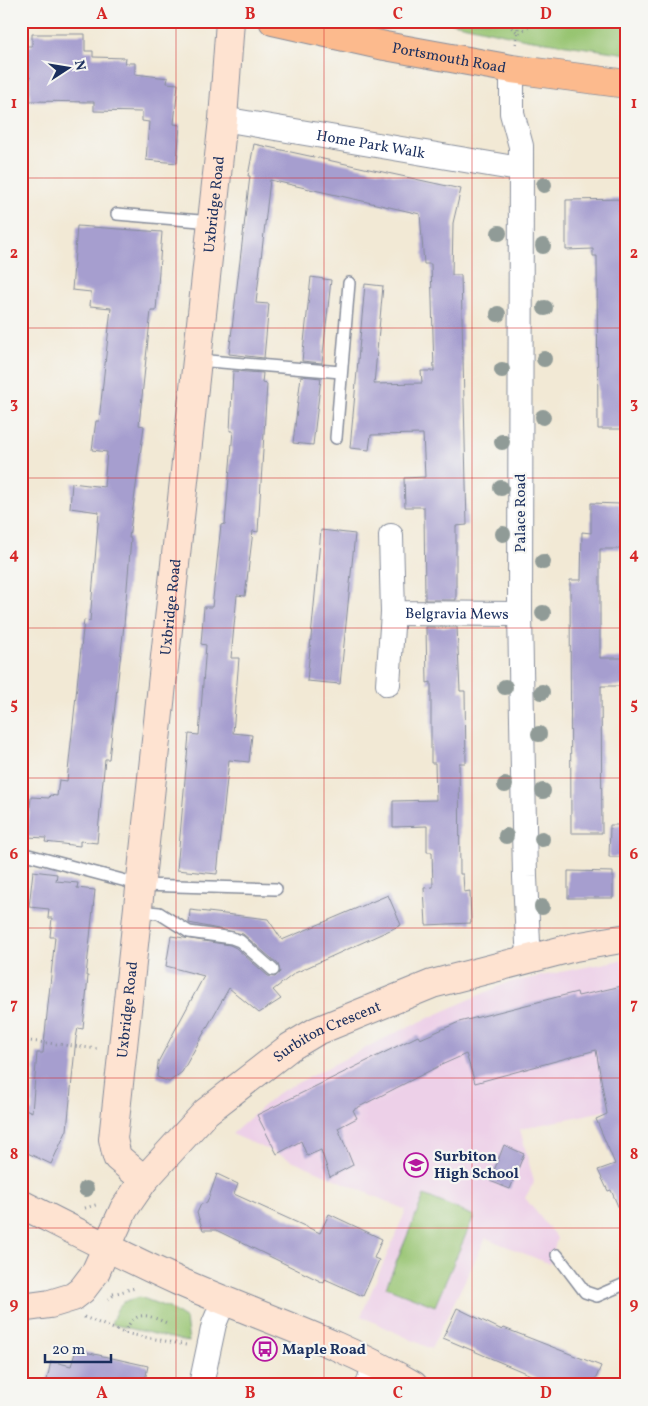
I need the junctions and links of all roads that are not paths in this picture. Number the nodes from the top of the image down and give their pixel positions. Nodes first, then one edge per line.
1 (230, 21) edge
2 (273, 21) edge
3 (514, 56) junction
4 (627, 84) edge
5 (223, 119) junction
6 (519, 169) junction
7 (117, 214) dead end
8 (212, 222) junction
9 (349, 282) dead end
10 (197, 360) junction
11 (341, 372) junction
12 (336, 438) dead end
13 (391, 536) dead end
14 (393, 613) junction
15 (520, 614) junction
16 (388, 684) dead end
17 (21, 854) edge
18 (276, 889) dead end
19 (140, 898) junction
20 (626, 939) edge
21 (531, 958) junction
22 (273, 970) dead end
23 (144, 1180) junction
24 (21, 1204) edge
25 (108, 1247) junction
26 (557, 1255) dead end
27 (627, 1283) edge
28 (224, 1300) junction
29 (21, 1308) edge
30 (372, 1374) edge
31 (201, 1385) edge
32 (414, 1385) edge

1 - 5 street, Uxbridge Road
2 - 3 main road, Portsmouth Road
3 - 4 main road, Portsmouth Road
3 - 6 street, Palace Road
5 - 6 street, Home Park Walk
5 - 8 street, Uxbridge Road
6 - 15 street, Palace Road
7 - 8 lane
8 - 10 street, Uxbridge Road
9 - 11 lane
10 - 11 lane
10 - 19 street, Uxbridge Road
11 - 12 lane
13 - 14 street, Belgravia Mews
14 - 15 street, Belgravia Mews
14 - 16 street, Belgravia Mews
15 - 21 street, Palace Road
17 - 19 lane
18 - 19 lane
19 - 22 lane
19 - 23 street, Uxbridge Road
20 - 21 street, Surbiton Crescent
21 - 23 street, Surbiton Crescent
23 - 25 street, Surbiton Crescent
24 - 25 street
25 - 28 street
25 - 29 street, Surbiton Crescent
26 - 27 lane
28 - 30 street
28 - 31 street
30 - 32 street

